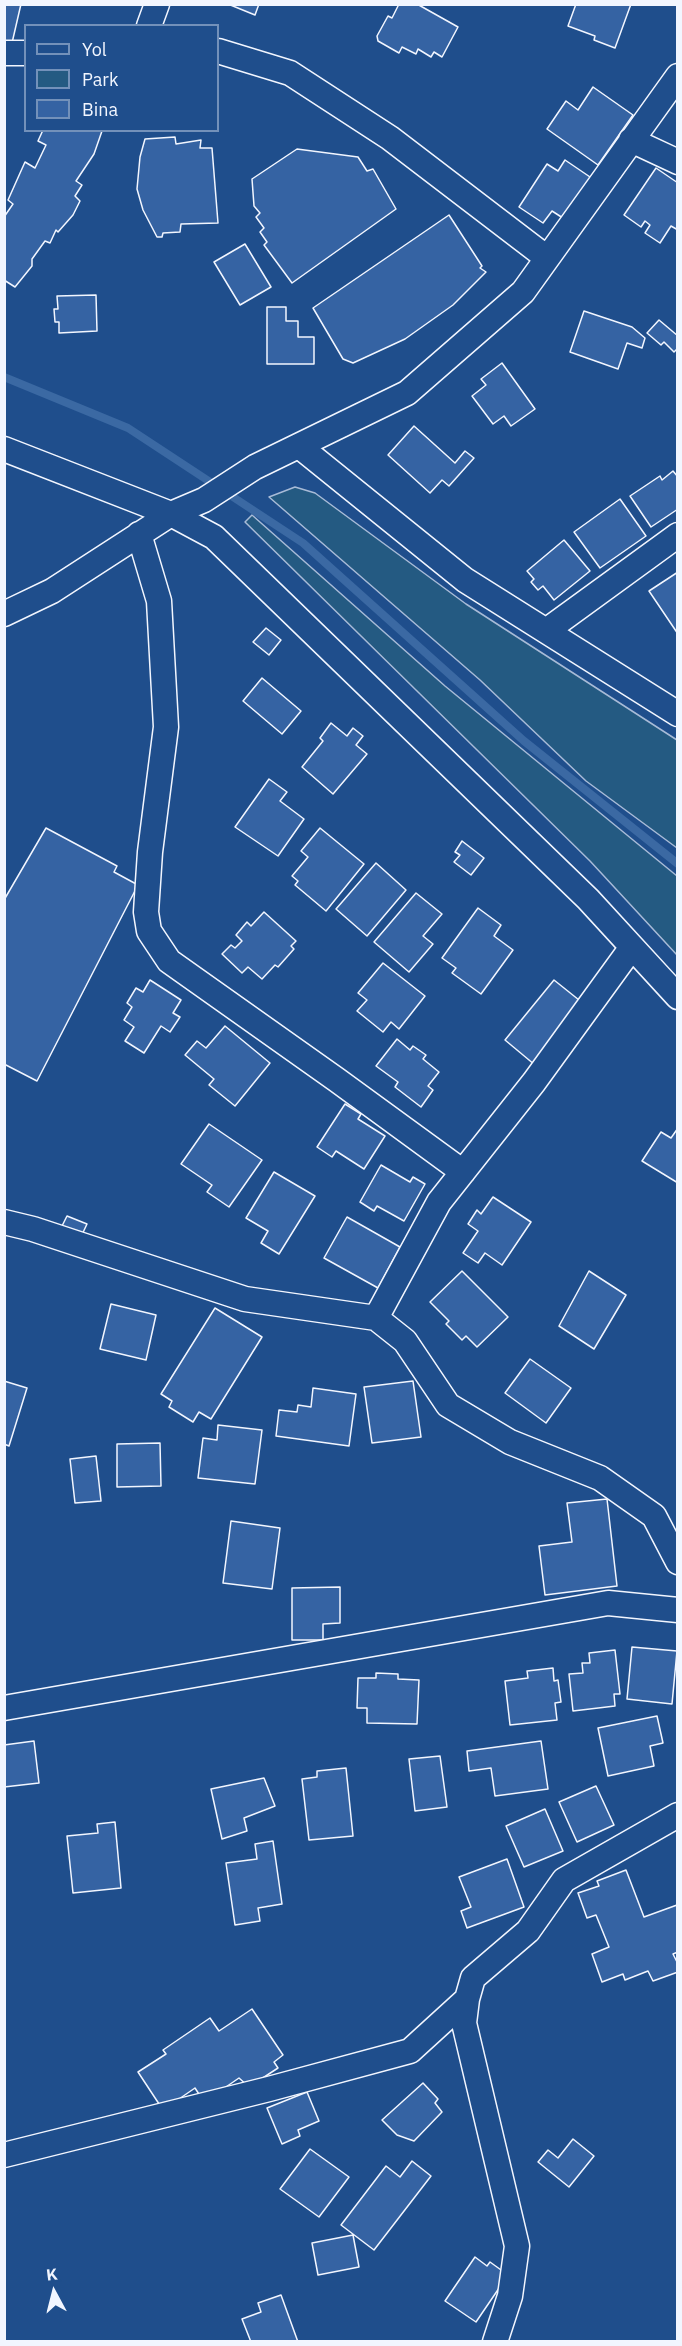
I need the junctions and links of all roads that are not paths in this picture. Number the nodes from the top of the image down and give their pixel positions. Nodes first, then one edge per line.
1 (157, 4) edge
2 (150, 24) edge
3 (219, 51) edge
4 (4, 53) edge
5 (24, 53) edge
6 (678, 76) edge
7 (631, 140) junction
8 (678, 162) edge
9 (547, 258) junction
10 (298, 446) junction
11 (4, 449) edge
12 (171, 514) junction
13 (139, 534) junction
14 (678, 535) edge
15 (4, 614) edge
16 (546, 631) junction
17 (678, 714) edge
18 (632, 947) junction
19 (678, 997) edge
20 (463, 1172) junction
21 (4, 1222) edge
22 (376, 1318) junction
23 (678, 1562) edge
24 (678, 1611) edge
25 (4, 1708) edge
26 (678, 1815) edge
27 (466, 1999) junction
28 (4, 2155) edge
29 (495, 2342) edge

1 - 2 street
3 - 9 street
4 - 5 street
6 - 7 street
7 - 8 street
7 - 9 street
9 - 10 street
10 - 12 street
10 - 16 street
11 - 12 street
12 - 13 street
12 - 18 street
13 - 15 street
13 - 20 street
14 - 16 street
16 - 17 street
18 - 19 street
18 - 20 street
20 - 22 street
21 - 22 street
22 - 23 street
24 - 25 street
26 - 27 street
27 - 28 street
27 - 29 street

